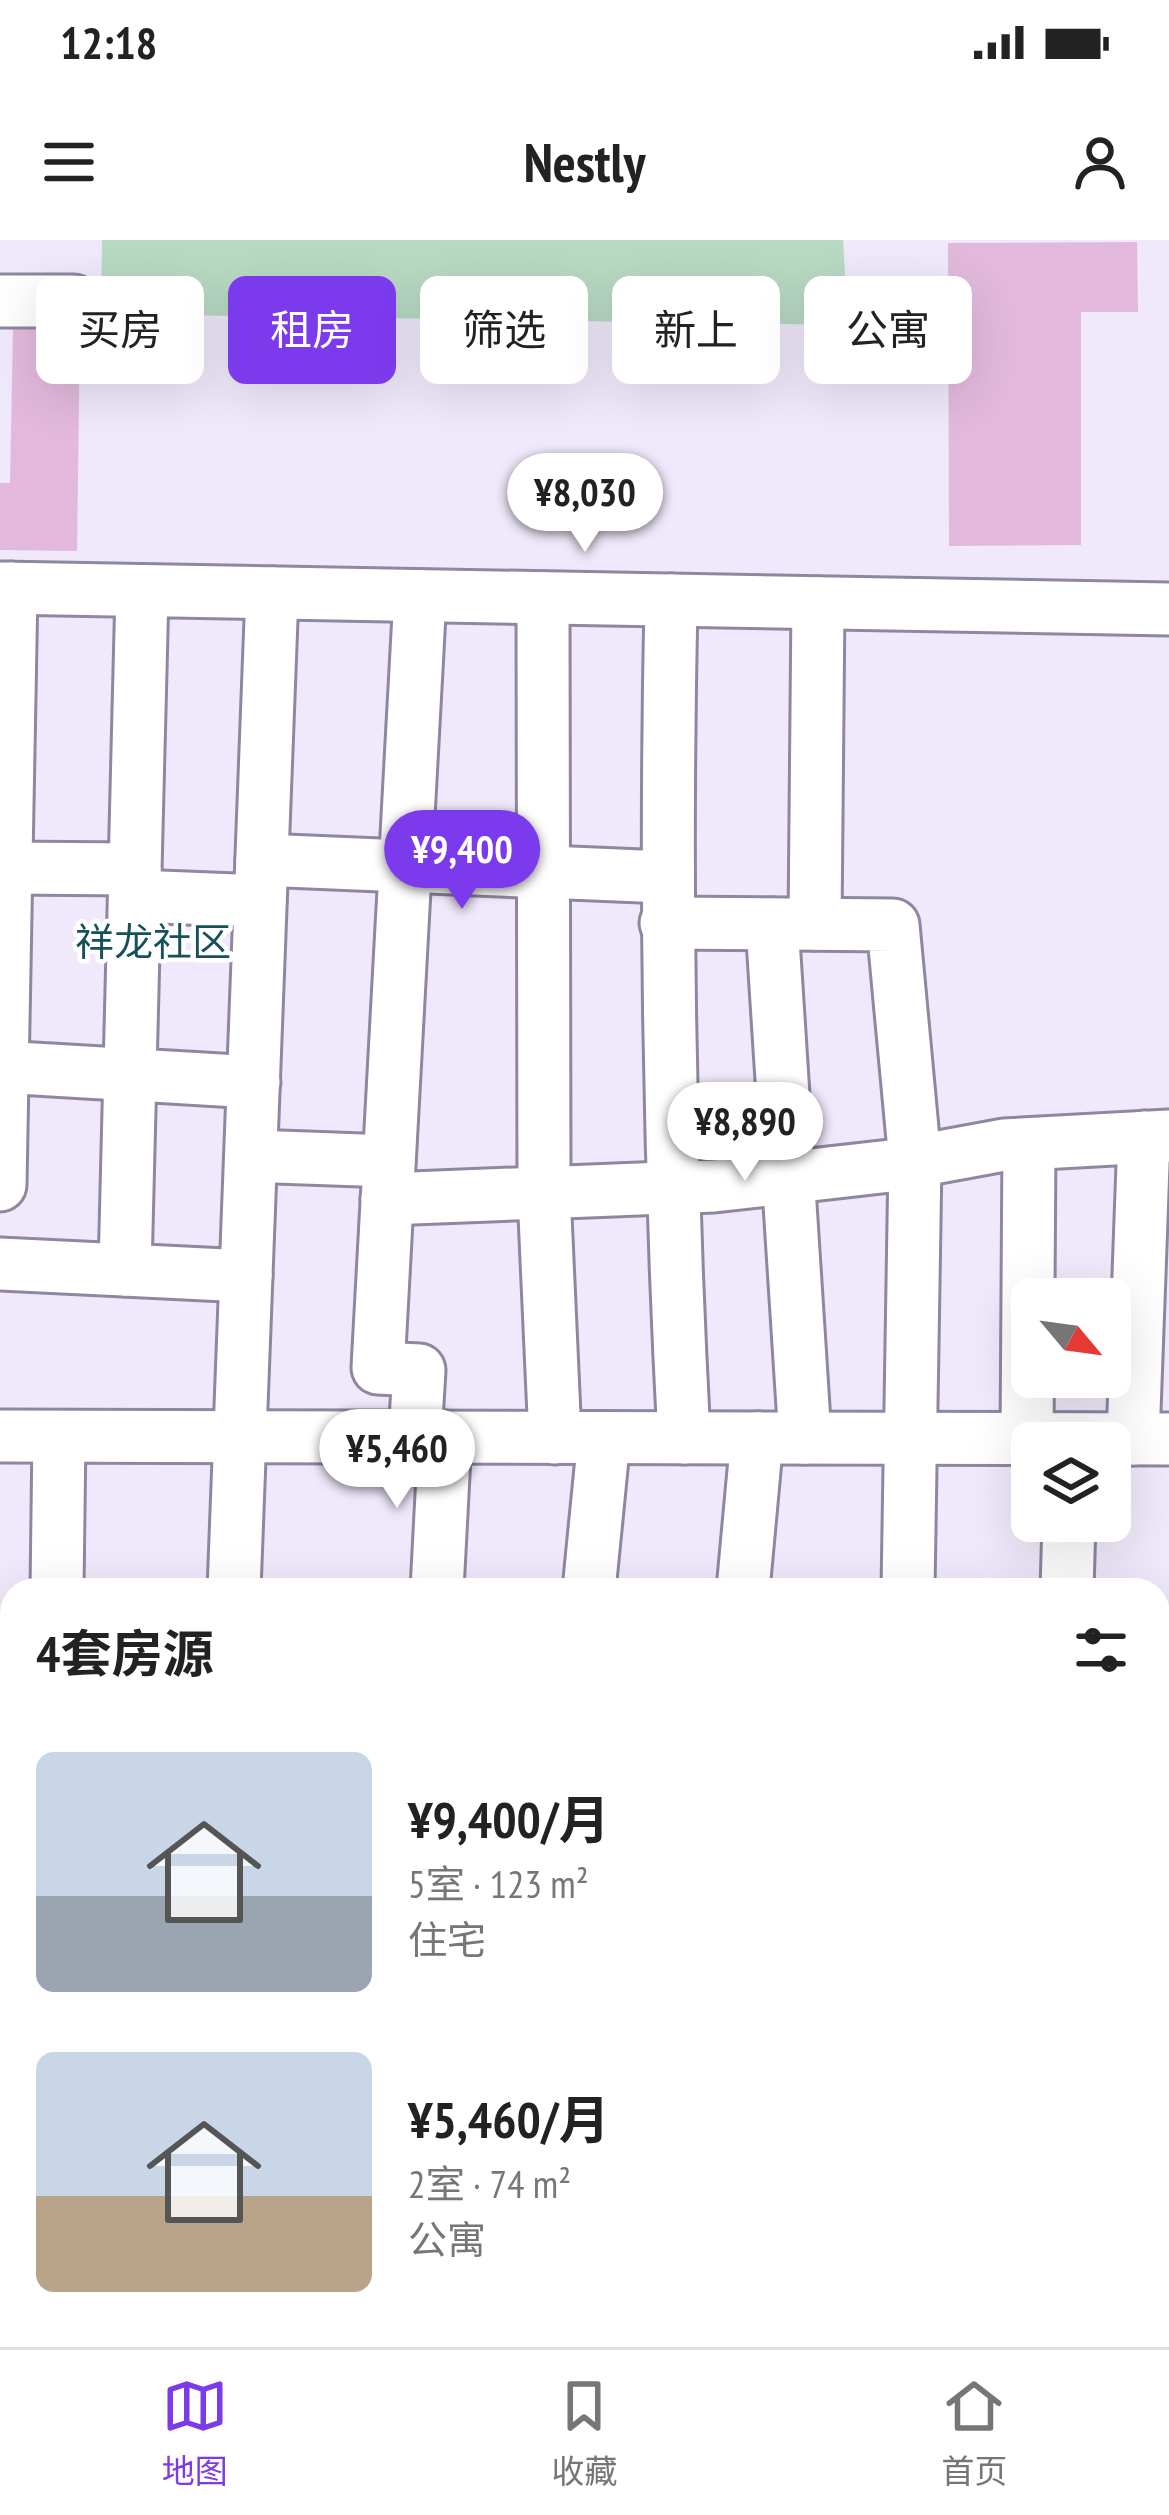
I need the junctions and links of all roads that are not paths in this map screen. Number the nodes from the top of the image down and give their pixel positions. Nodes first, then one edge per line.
1 (0, 301) edge
2 (36, 301) edge
3 (6, 588) edge
4 (142, 591) junction
5 (272, 593) junction
6 (419, 596) junction
7 (543, 598) junction
8 (671, 600) junction
9 (818, 603) junction
10 (1169, 609) edge
11 (4, 851) edge
12 (405, 866) junction
13 (540, 872) junction
14 (261, 880) junction
15 (135, 883) junction
16 (666, 900) junction
17 (794, 924) junction
18 (1, 1067) edge
19 (130, 1074) junction
20 (254, 1082) junction
21 (1156, 1137) edge
22 (1028, 1144) junction
23 (251, 1156) junction
24 (915, 1161) junction
25 (788, 1178) junction
26 (388, 1180) junction
27 (0, 1185) edge
28 (671, 1188) junction
29 (544, 1193) junction
30 (0, 1264) edge
31 (125, 1270) junction
32 (246, 1276) junction
33 (1055, 1422) edge
34 (0, 1436) edge
35 (59, 1437) junction
36 (240, 1437) junction
37 (430, 1437) junction
38 (580, 1438) junction
39 (684, 1438) junction
40 (781, 1438) junction
41 (914, 1438) junction
42 (1011, 1439) edge
43 (1151, 1439) edge
44 (1068, 1542) edge
45 (57, 1578) edge
46 (234, 1578) edge
47 (436, 1578) edge
48 (588, 1578) edge
49 (746, 1578) edge
50 (908, 1578) edge
51 (1067, 1578) edge

1 - 2 street
3 - 4 street
3 - 11 street
4 - 5 street
4 - 15 street
5 - 6 street
5 - 14 street
6 - 7 street
6 - 12 street
7 - 8 street
7 - 13 street
8 - 9 street
8 - 16 street
9 - 10 street
9 - 17 street
11 - 15 street
11 - 18 street
12 - 13 street
12 - 14 street
12 - 26 street
13 - 16 street
13 - 29 street
14 - 15 street
14 - 20 street
15 - 19 street
16 - 17 street
16 - 28 street
17 - 24 street
17 - 25 street
18 - 19 street
18 - 27 street
19 - 20 street
19 - 31 street
20 - 23 street
21 - 22 street
21 - 43 street
22 - 24 street
22 - 33 street
23 - 26 street
23 - 32 street
24 - 25 street
24 - 41 street
25 - 28 street
25 - 40 street
26 - 29 street
26 - 37 street
28 - 29 street
28 - 39 street
29 - 38 street
30 - 31 street
31 - 32 street
32 - 36 street
34 - 35 street
35 - 36 street
35 - 45 street
36 - 37 street
36 - 46 street
37 - 38 street
37 - 47 street
38 - 39 street
38 - 48 street
39 - 40 street
40 - 41 street
40 - 49 street
41 - 42 street
41 - 50 street
44 - 51 street

